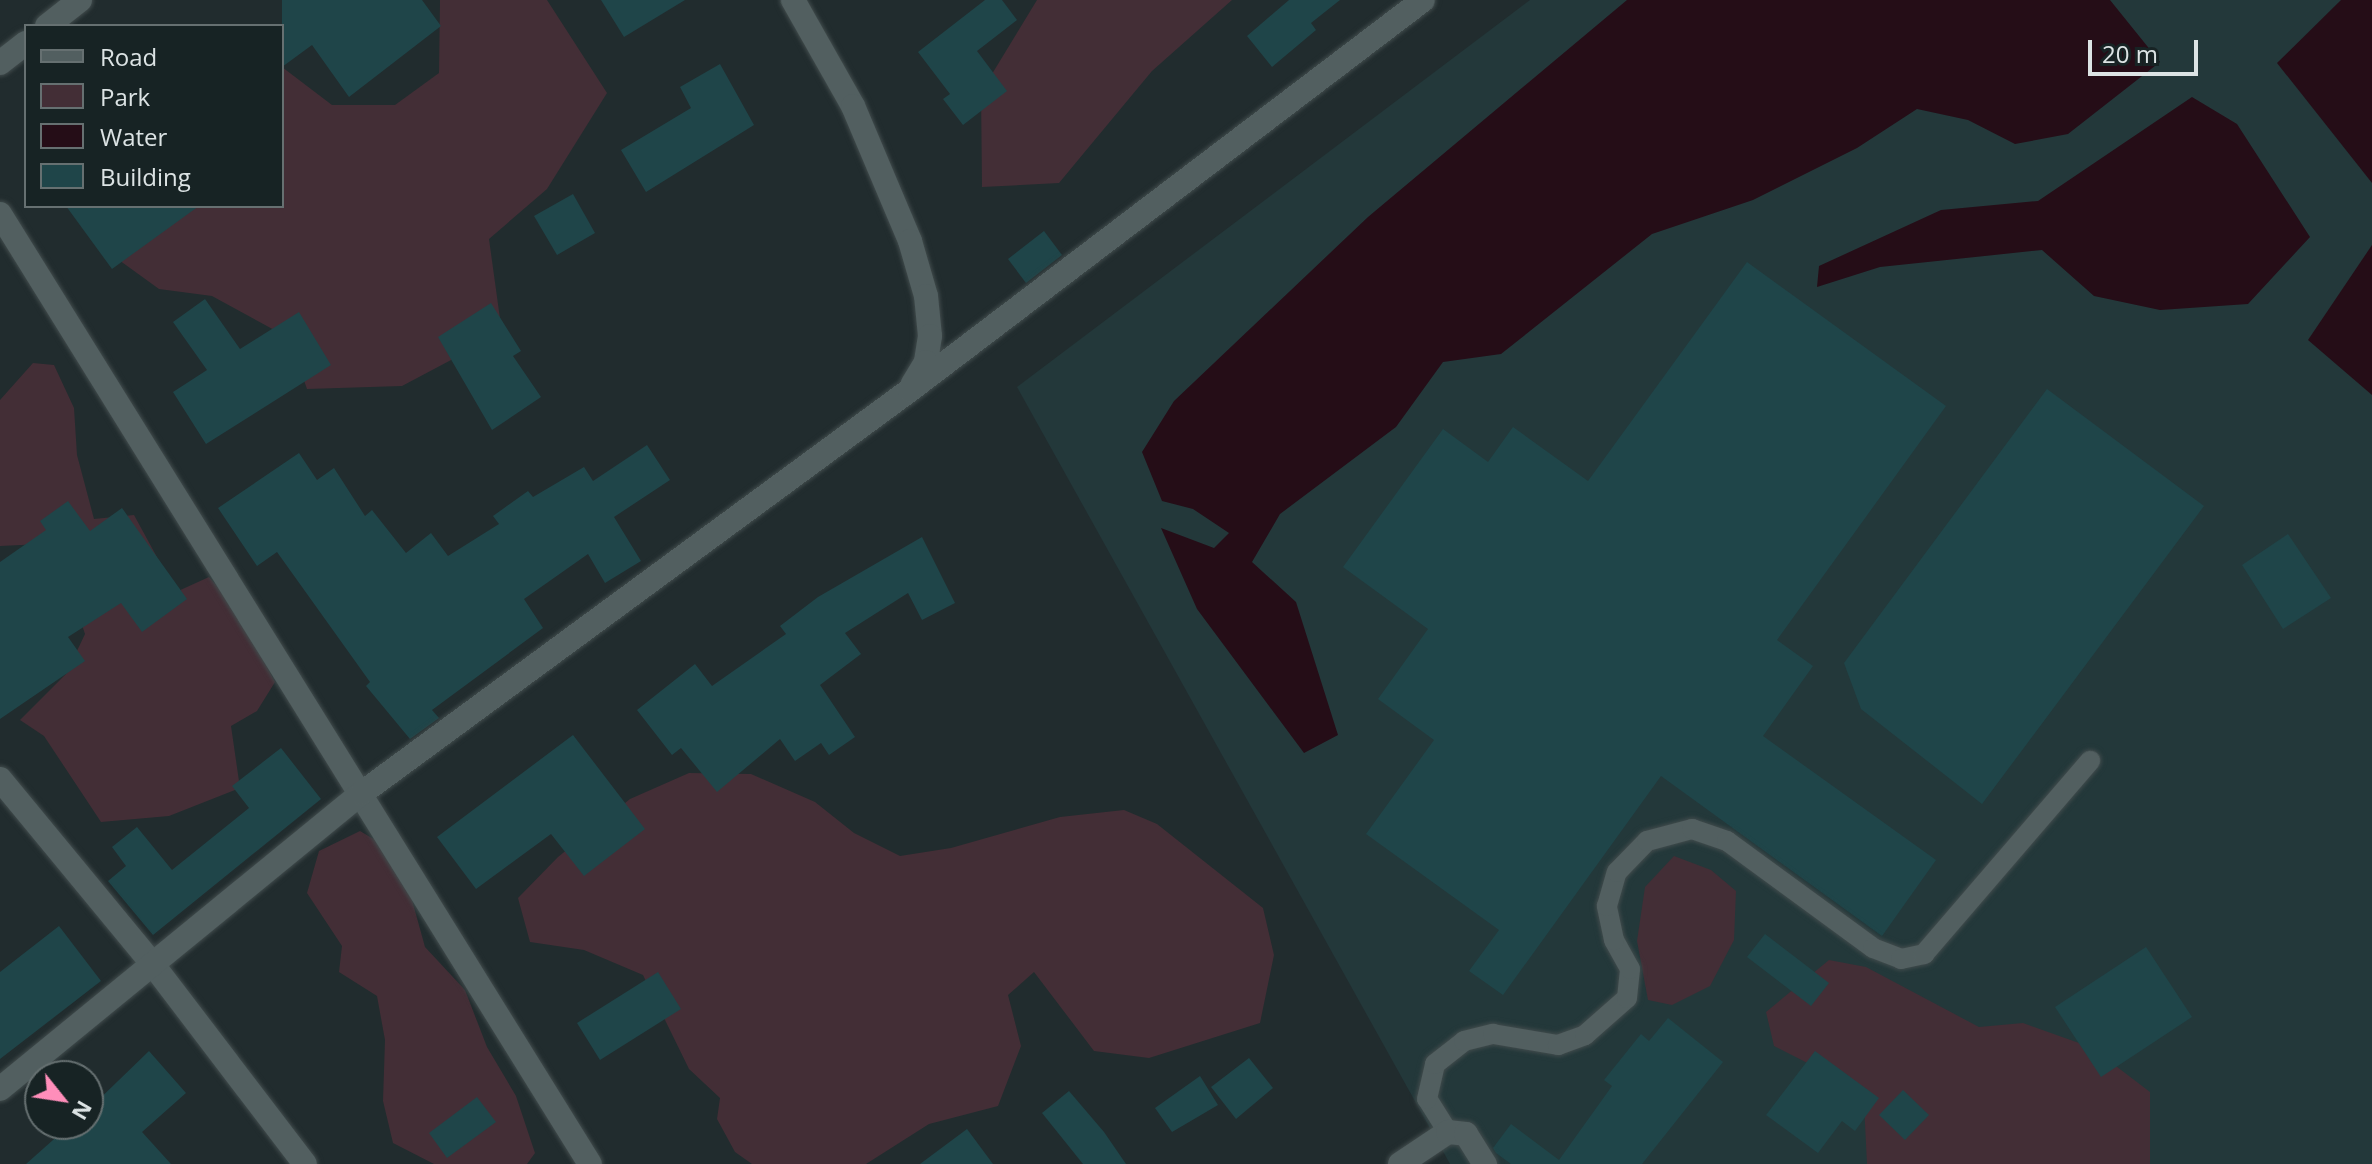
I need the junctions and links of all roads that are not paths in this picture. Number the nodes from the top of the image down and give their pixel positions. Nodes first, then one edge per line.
1 (80, 0) edge
2 (793, 0) edge
3 (1423, 0) edge
4 (50, 24) edge
5 (24, 45) edge
6 (0, 63) edge
7 (0, 214) edge
8 (910, 390) junction
9 (2090, 761) dead end
10 (0, 779) edge
11 (362, 793) junction
12 (154, 966) junction
13 (0, 1089) edge
14 (1448, 1132) junction
15 (305, 1164) edge
16 (590, 1164) edge
17 (1400, 1164) edge
18 (1485, 1164) edge

1 - 4 street
2 - 8 street
3 - 8 street
5 - 6 street
7 - 11 street
8 - 11 street
9 - 14 lane
10 - 12 street
11 - 12 street
11 - 16 street
12 - 13 street
12 - 15 street
14 - 17 street
14 - 18 street

